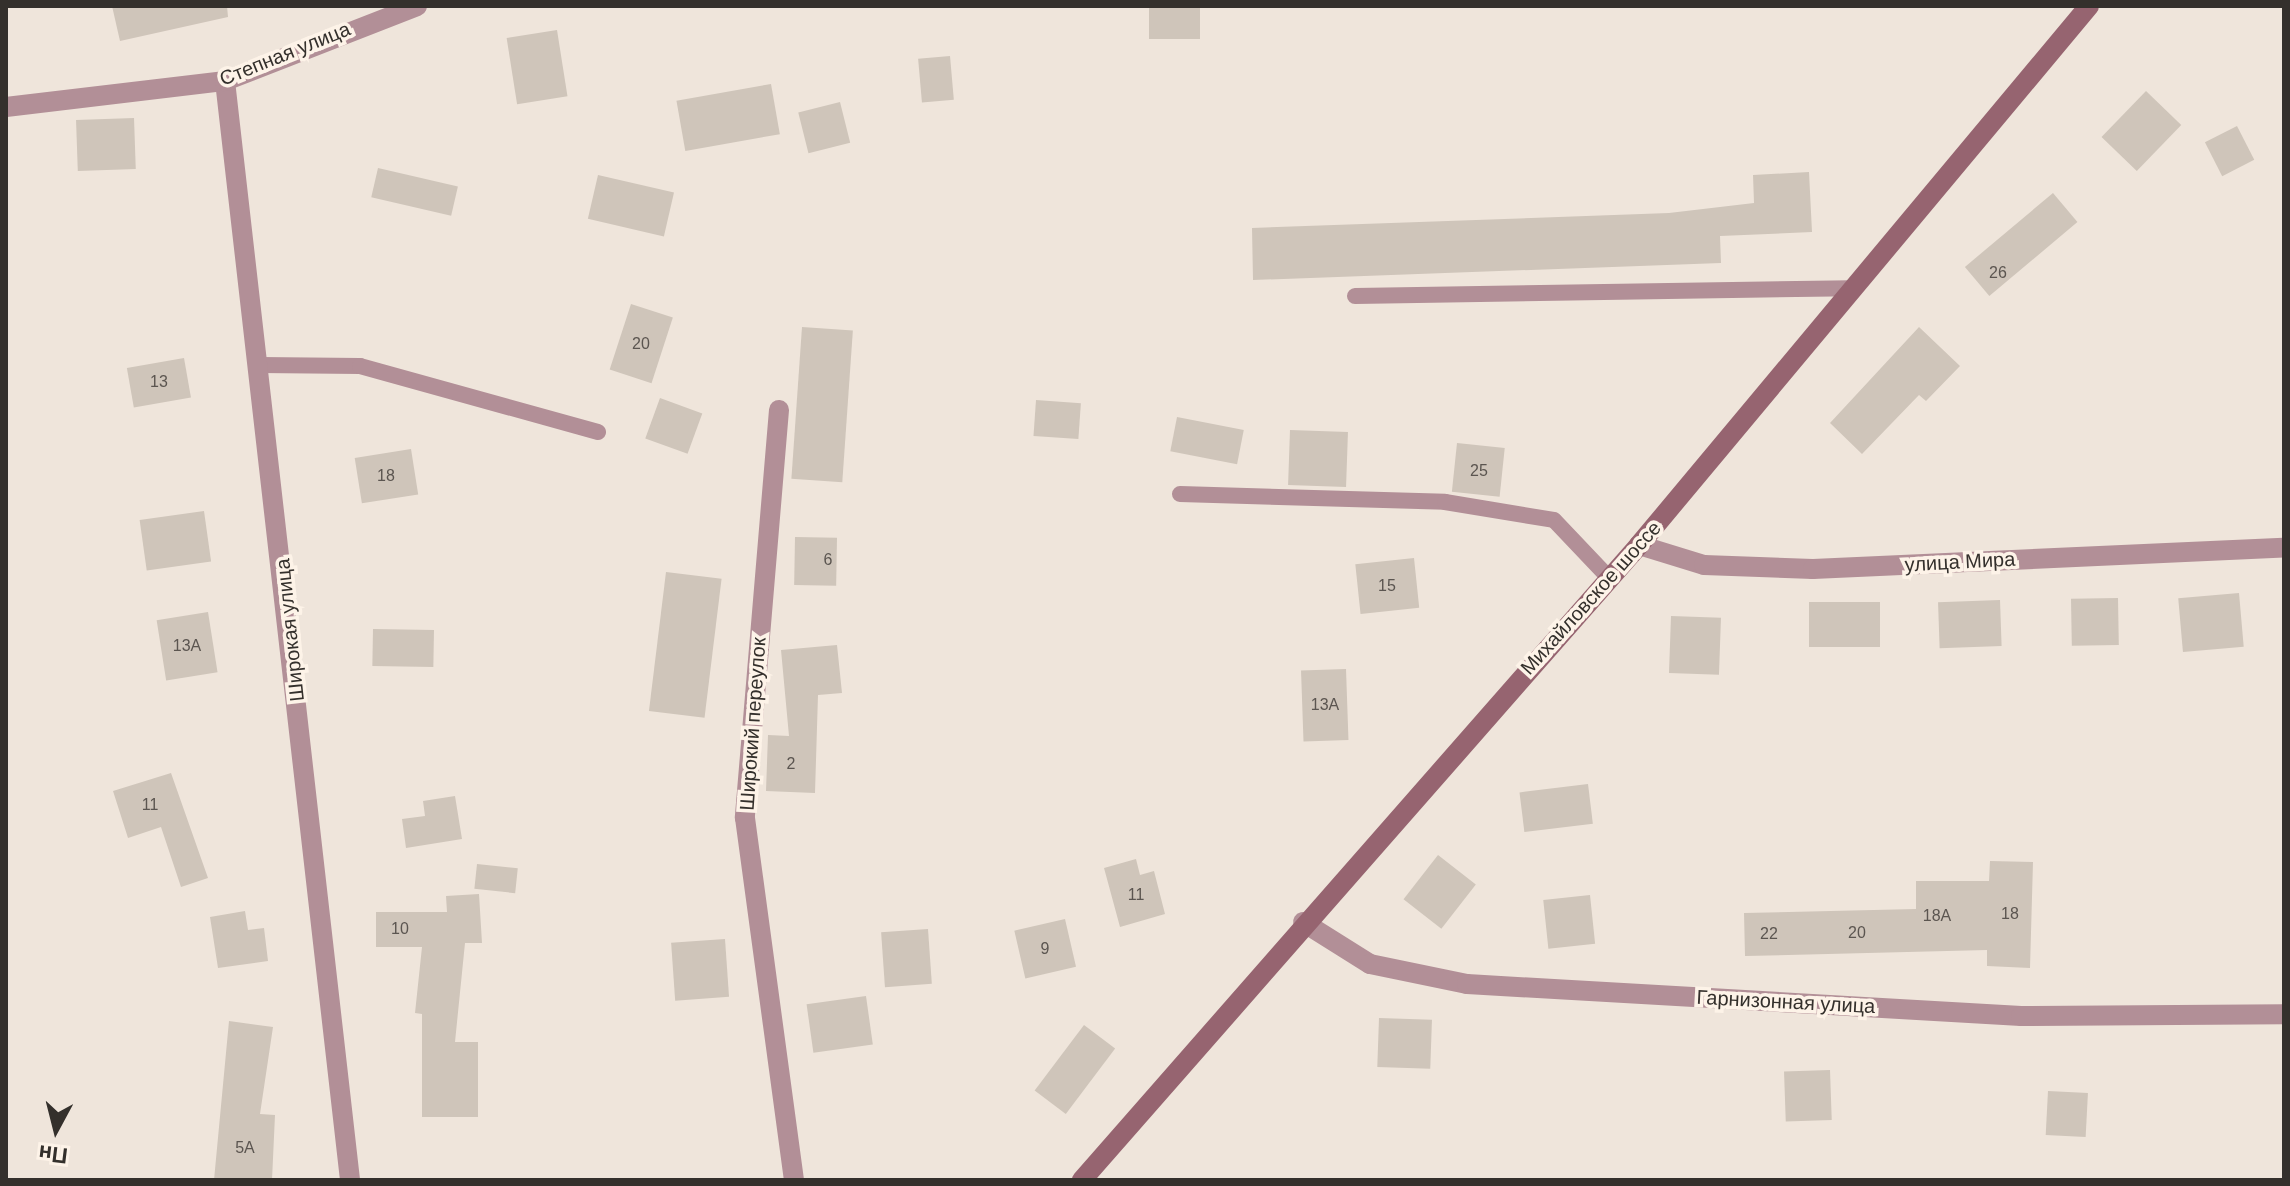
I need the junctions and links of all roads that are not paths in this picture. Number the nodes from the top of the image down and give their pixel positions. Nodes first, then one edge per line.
1 (417, 6) edge
2 (2089, 6) edge
3 (225, 81) junction
4 (6, 107) edge
5 (1851, 288) junction
6 (1355, 296) dead end
7 (260, 365) junction
8 (779, 410) dead end
9 (598, 432) dead end
10 (1180, 494) dead end
11 (1639, 545) junction
12 (2284, 548) edge
13 (1609, 578) junction
14 (1303, 922) junction
15 (2284, 1014) edge
16 (350, 1180) edge
17 (794, 1180) edge
18 (1082, 1180) edge

1 - 3 street, Степная улица
2 - 5 main road, Михайловское шоссе
3 - 4 street, Степная улица
3 - 7 street, Широкая улица
5 - 6 lane
5 - 11 main road, Михайловское шоссе
7 - 9 lane
7 - 16 street, Широкая улица
8 - 17 street, Широкий переулок
10 - 13 lane
11 - 12 street, улица Мира
11 - 13 main road, Михайловское шоссе
13 - 14 main road, Михайловское шоссе
14 - 15 street, Гарнизонная улица
14 - 18 main road, Михайловское шоссе

